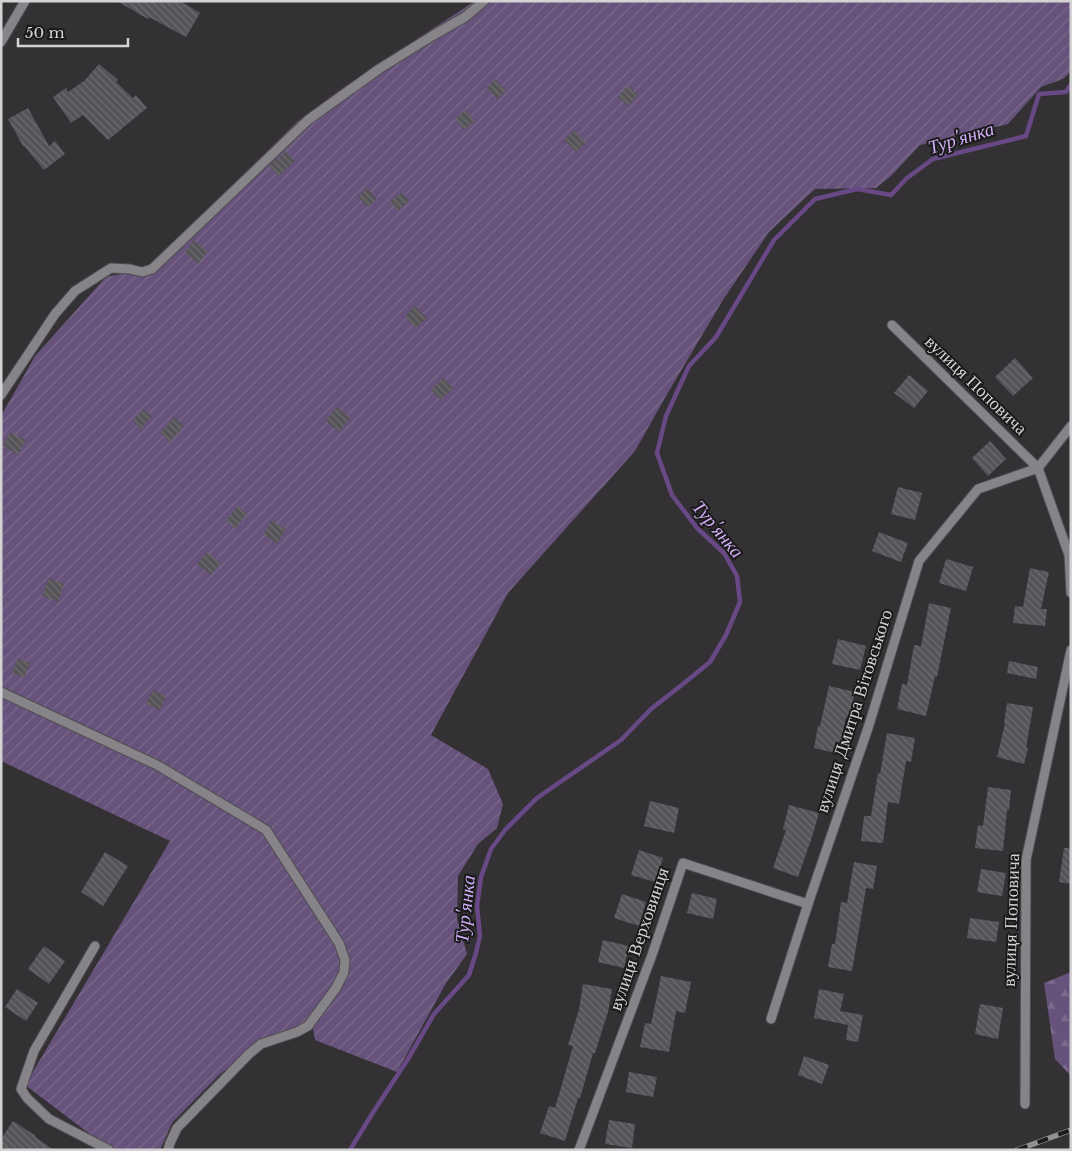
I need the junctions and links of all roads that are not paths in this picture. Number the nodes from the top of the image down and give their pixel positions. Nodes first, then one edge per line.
1 (25, 1) edge
2 (484, 1) edge
3 (1, 42) edge
4 (892, 325) dead end
5 (1, 395) edge
6 (1071, 426) edge
7 (1038, 468) junction
8 (1071, 593) edge
9 (1071, 650) edge
10 (1, 692) edge
11 (808, 904) junction
12 (95, 946) dead end
13 (771, 1019) dead end
14 (1024, 1104) dead end
15 (109, 1150) edge
16 (168, 1150) edge
17 (579, 1150) edge

1 - 3 street
2 - 5 street
4 - 7 street, вулиця Поповича
6 - 7 street
7 - 8 street, вулиця Поповича
7 - 11 street, вулиця Дмитра Вітовського
9 - 14 street, вулиця Поповича
10 - 16 street
11 - 13 street, вулиця Дмитра Вітовського
11 - 17 street, вулиця Верховинця
12 - 15 street

